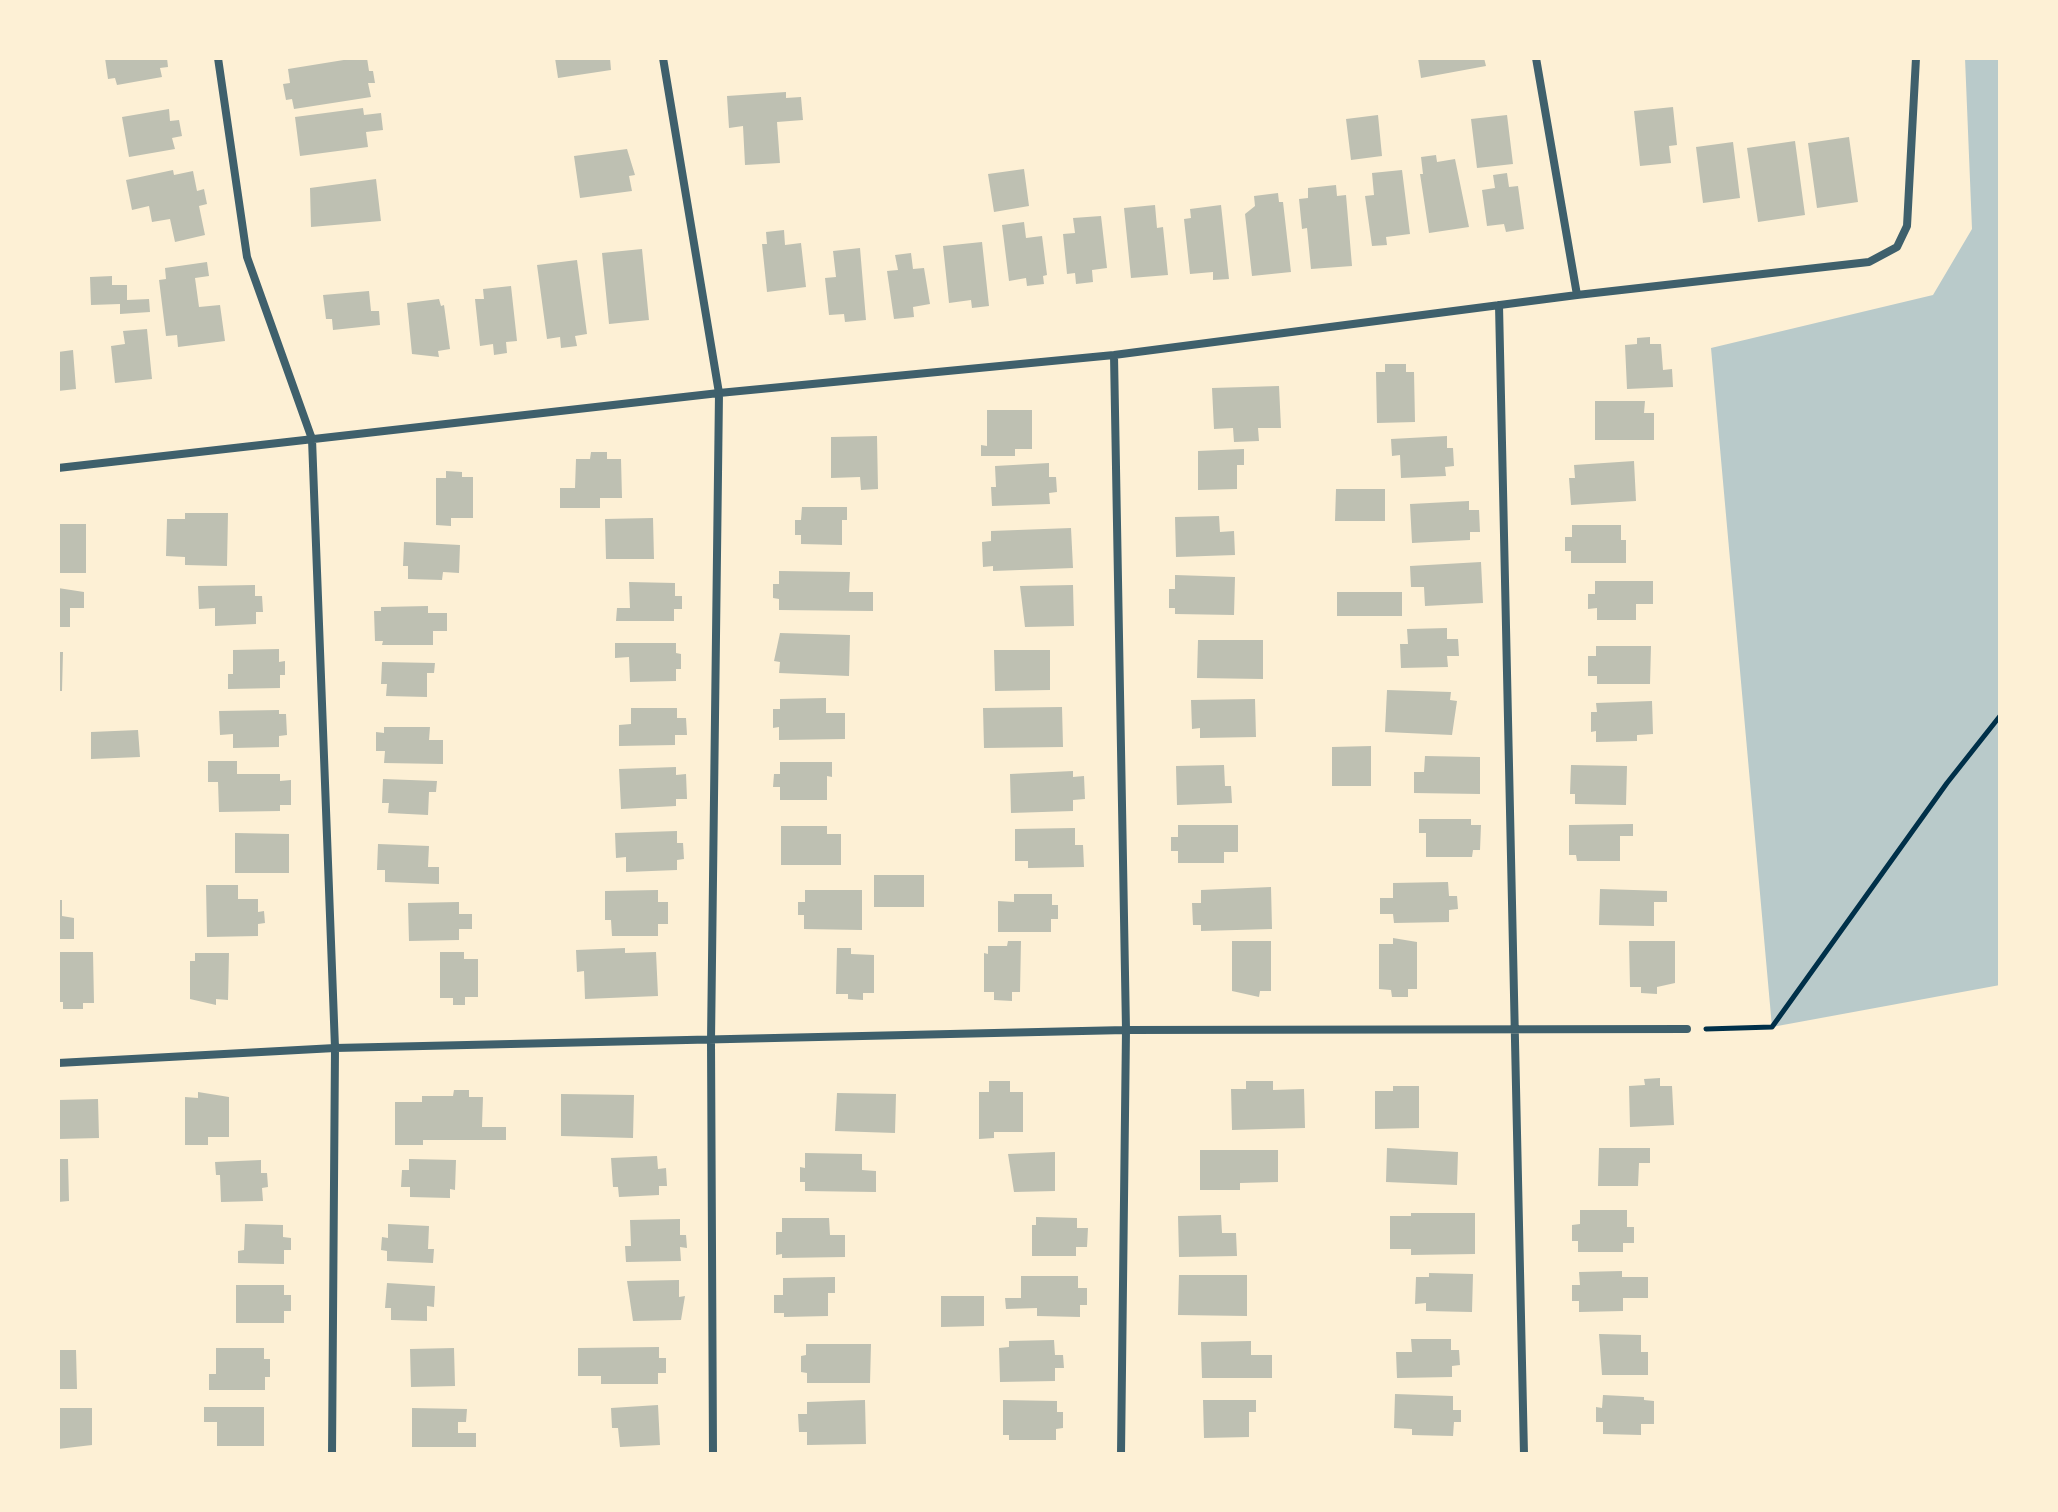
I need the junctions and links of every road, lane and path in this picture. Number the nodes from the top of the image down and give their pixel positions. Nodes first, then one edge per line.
1 (218, 58) edge
2 (663, 58) edge
3 (1536, 58) edge
4 (1916, 58) edge
5 (1577, 295) junction
6 (1499, 305) junction
7 (1114, 355) junction
8 (719, 393) junction
9 (312, 439) junction
10 (58, 468) edge
11 (2000, 716) edge
12 (1513, 1027) junction
13 (1687, 1029) joint
14 (1126, 1030) junction
15 (711, 1041) junction
16 (335, 1048) junction
17 (58, 1063) edge
18 (332, 1454) edge
19 (713, 1454) edge
20 (1121, 1454) edge
21 (1524, 1454) edge

1 - 9 street
2 - 8 street
3 - 5 street
4 - 5 street
5 - 6 street
6 - 7 street
6 - 12 street
7 - 8 street
7 - 14 street
8 - 9 street
8 - 15 street
9 - 10 street
9 - 16 street
11 - 13 path
12 - 13 street
12 - 14 street
12 - 21 street
14 - 15 street
14 - 20 street
15 - 16 street
15 - 19 street
16 - 17 street
16 - 18 street

